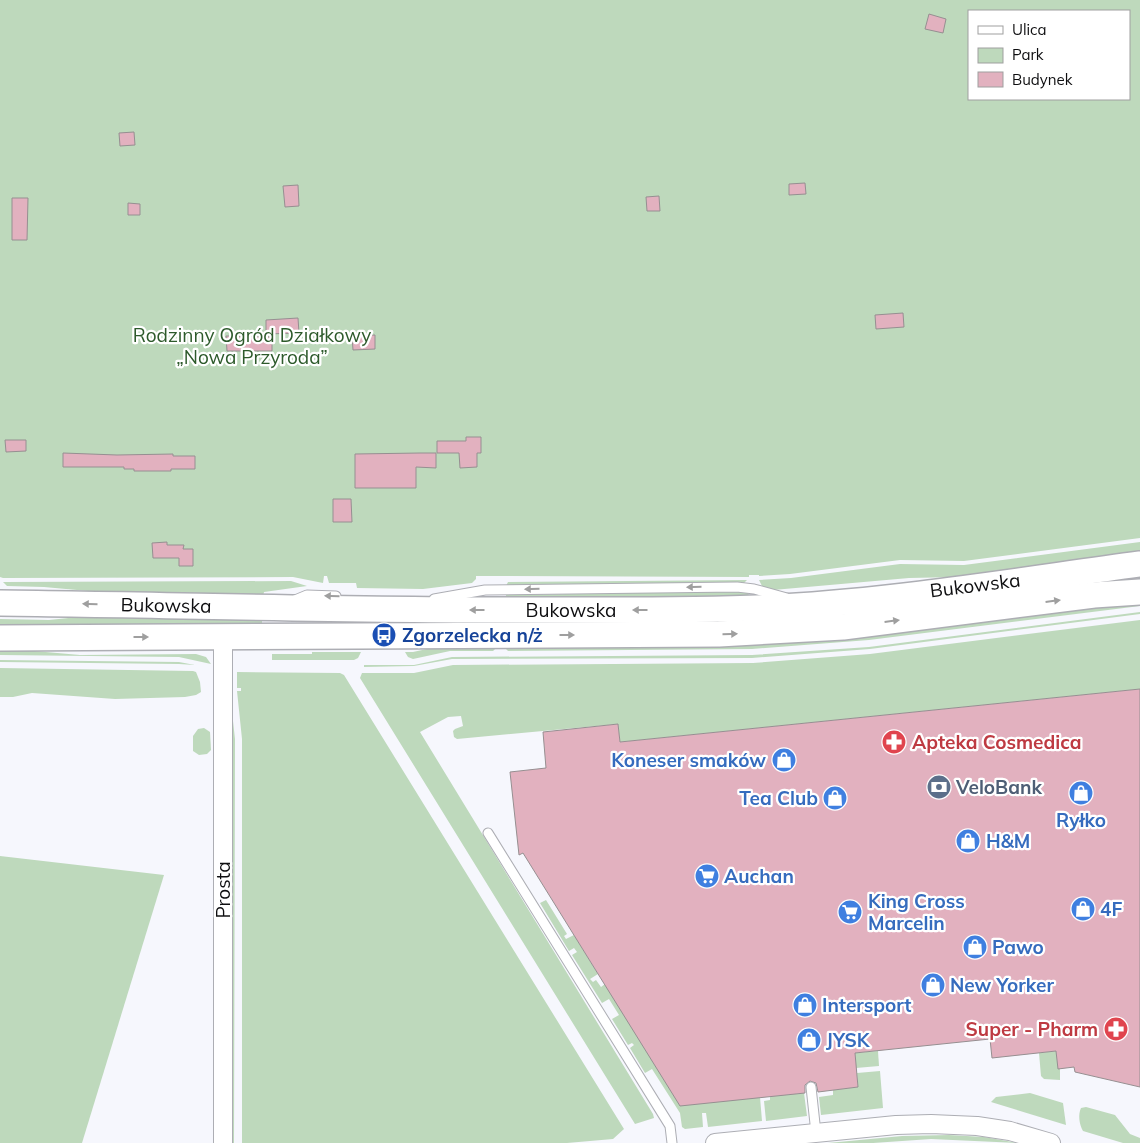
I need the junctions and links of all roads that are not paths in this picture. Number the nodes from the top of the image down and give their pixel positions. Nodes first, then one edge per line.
1 (1140, 564) edge
2 (1140, 592) edge
3 (346, 597) dead end
4 (0, 602) edge
5 (278, 606) junction
6 (448, 635) junction
7 (223, 636) junction
8 (293, 636) junction
9 (0, 638) edge
10 (423, 644) dead end
11 (326, 646) dead end
12 (488, 833) dead end
13 (811, 1087) dead end
14 (816, 1133) junction
15 (223, 1143) edge
16 (672, 1143) edge
17 (715, 1143) edge
18 (1051, 1143) edge

1 -> 5 main road, Bukowska
6 -> 2 main road, Bukowska
3 -> 5 lane
5 -> 4 main road, Bukowska
6 - 8 main road, Bukowska
6 - 10 lane
7 - 8 main road, Bukowska
9 -> 7 main road, Bukowska
7 - 15 street, Prosta
8 - 11 lane
12 - 16 lane
13 - 14 lane
14 - 17 street
14 - 18 street

